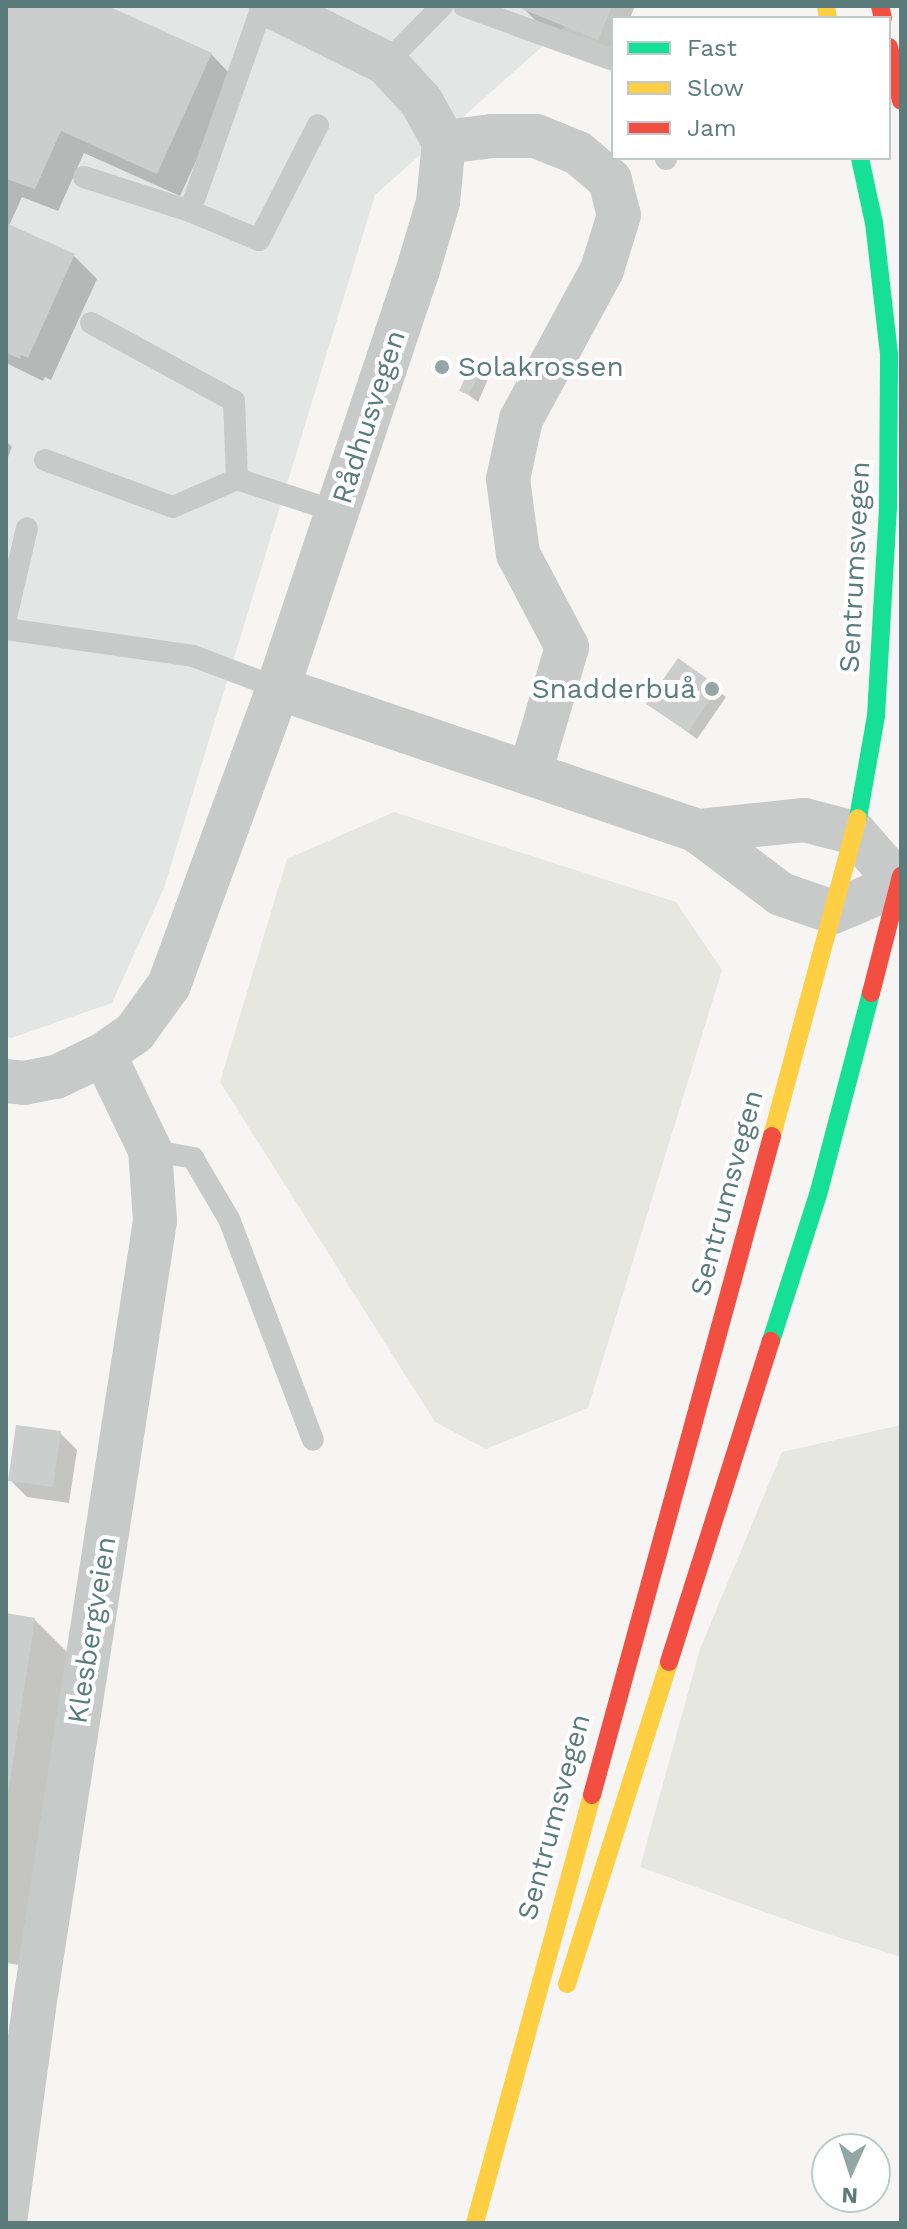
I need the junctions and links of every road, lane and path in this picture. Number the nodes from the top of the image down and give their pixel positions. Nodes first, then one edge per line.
1 (262, 6) edge
2 (271, 6) edge
3 (442, 6) edge
4 (464, 6) edge
5 (891, 56) edge
6 (611, 59) edge
7 (386, 63) junction
8 (901, 101) edge
9 (318, 125) dead end
10 (444, 142) junction
11 (860, 160) edge
12 (84, 177) dead end
13 (190, 211) junction
14 (91, 323) dead end
15 (45, 460) dead end
16 (237, 479) junction
17 (338, 512) junction
18 (27, 528) dead end
19 (6, 618) edge
20 (6, 629) edge
21 (278, 688) junction
22 (530, 773) junction
23 (697, 831) junction
24 (855, 833) junction
25 (900, 880) edge
26 (833, 912) junction
27 (104, 1054) junction
28 (6, 1081) edge
29 (150, 1150) junction
30 (313, 1440) dead end
31 (563, 1998) dead end
32 (6, 2215) edge
33 (475, 2223) edge

1 - 13 lane
2 - 7 street
3 - 7 lane
4 - 6 lane
5 - 8 main road
7 - 10 street
9 - 13 lane
10 - 17 street, Rådhusvegen
10 - 22 street
11 - 24 main road, Sentrumsvegen
12 - 13 lane
14 - 16 lane
15 - 16 lane
16 - 17 lane
17 - 21 street, Rådhusvegen
18 - 19 lane
20 - 21 lane
21 - 22 street
21 - 27 street, Rådhusvegen
22 - 23 street
23 - 24 street
23 - 26 street
24 - 25 street
24 - 26 main road, Sentrumsvegen
25 - 26 street
25 - 31 main road, Sentrumsvegen
26 - 33 main road, Sentrumsvegen
27 - 28 street, Rådhusvegen
27 - 29 street, Klesbergveien
29 - 30 lane
29 - 32 street, Klesbergveien

